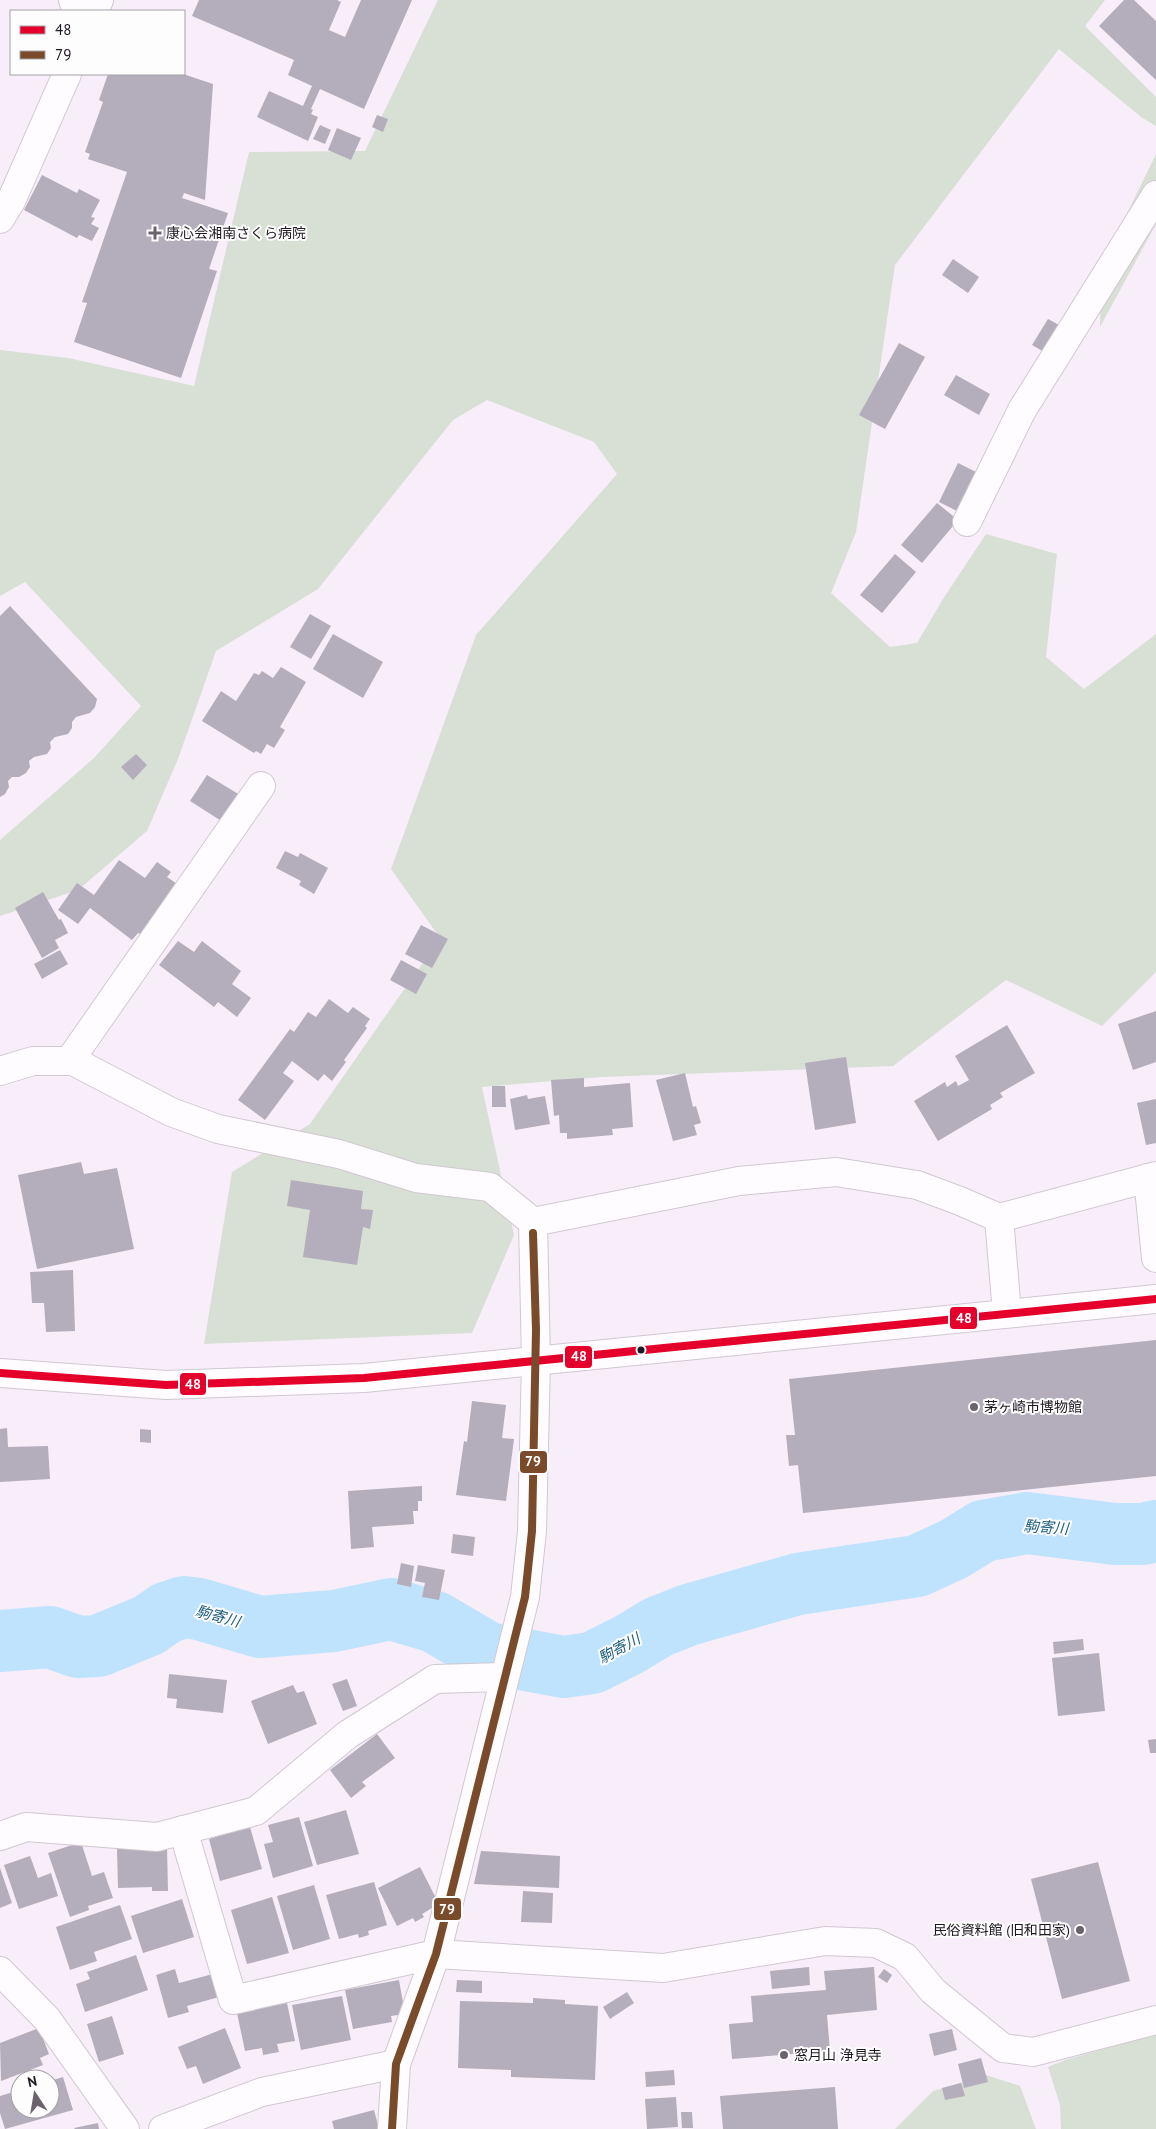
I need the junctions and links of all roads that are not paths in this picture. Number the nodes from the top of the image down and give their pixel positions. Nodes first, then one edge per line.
1 (67, 75) edge
2 (0, 171) edge
3 (1156, 195) edge
4 (5, 210) edge
5 (967, 522) dead end
6 (261, 786) dead end
7 (70, 1060) junction
8 (0, 1072) edge
9 (1152, 1177) edge
10 (999, 1218) junction
11 (533, 1222) junction
12 (1156, 1258) edge
13 (1156, 1299) edge
14 (1007, 1313) junction
15 (536, 1361) junction
16 (0, 1373) edge
17 (508, 1664) junction
18 (182, 1830) junction
19 (0, 1836) edge
20 (436, 1954) junction
21 (0, 1971) edge
22 (1156, 2020) edge
23 (396, 2064) junction
24 (125, 2129) edge
25 (163, 2129) edge
26 (392, 2129) edge

1 - 4 street
2 - 4 street
3 - 5 street
6 - 7 street
7 - 8 street
7 - 11 street
9 - 10 street
9 - 12 street
10 - 11 street
10 - 14 street
11 - 15 street
13 - 14 street
14 - 15 street
15 - 16 street
15 - 17 street
17 - 18 street
17 - 20 street
18 - 19 street
18 - 20 street
20 - 22 street
20 - 23 street
21 - 24 street
23 - 25 street
23 - 26 street

